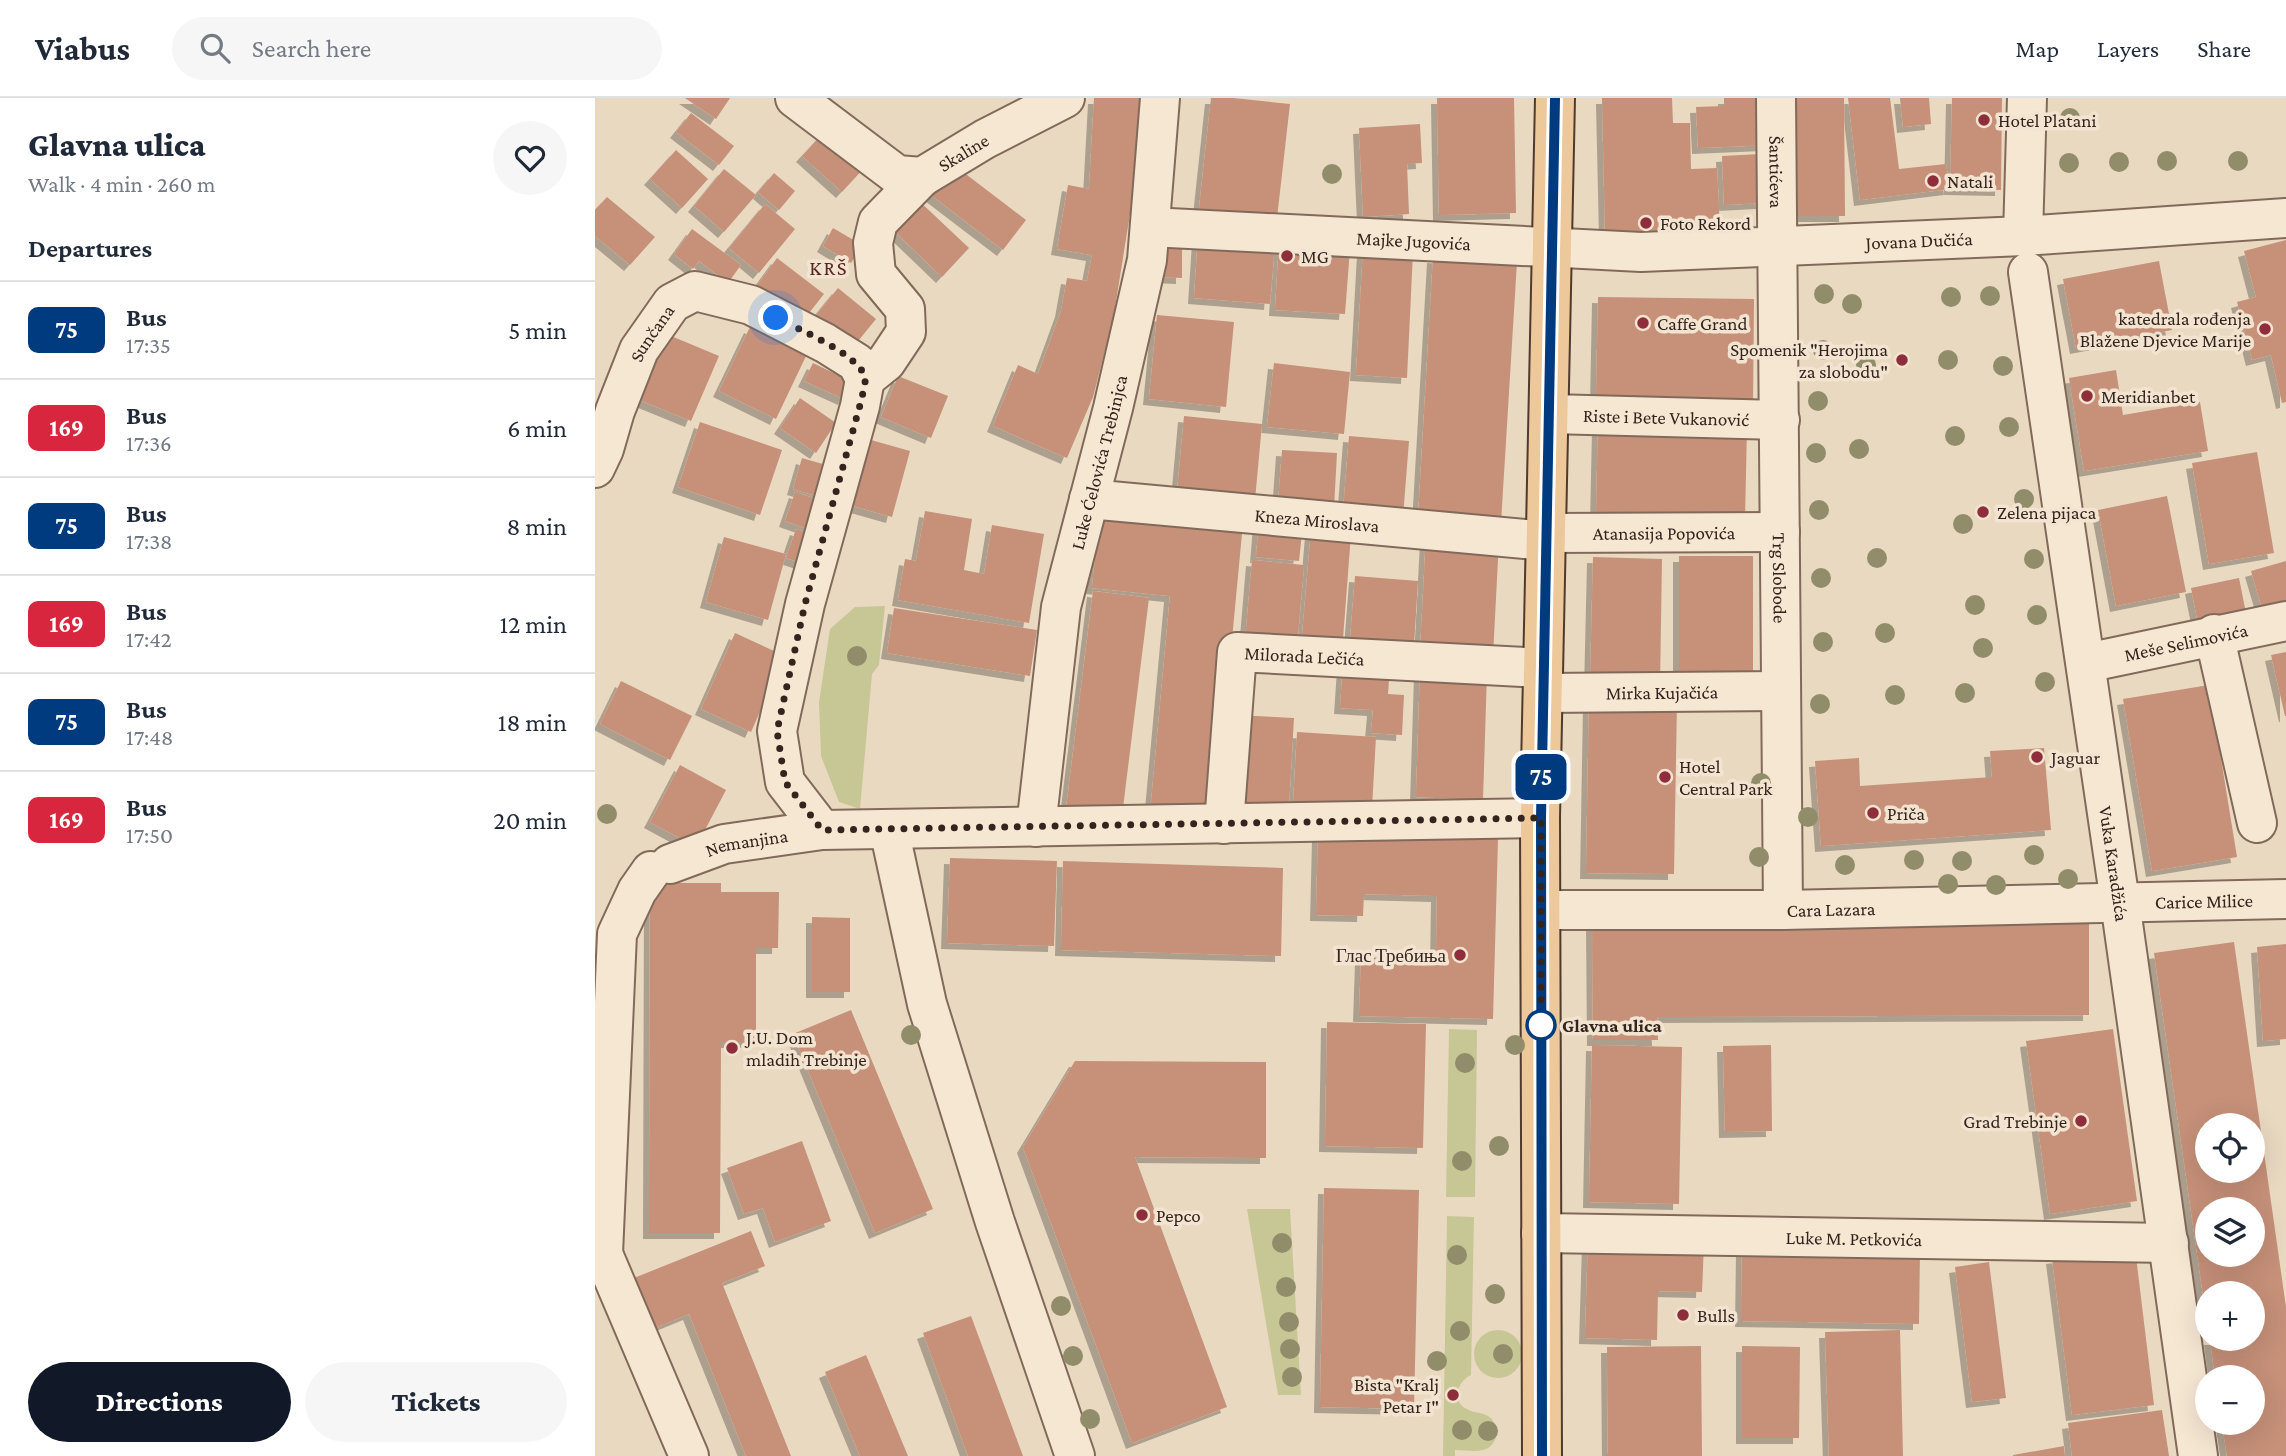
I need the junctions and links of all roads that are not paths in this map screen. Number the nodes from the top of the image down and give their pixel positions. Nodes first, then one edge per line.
1 (795, 98) edge
2 (1065, 98) edge
3 (1160, 98) edge
4 (1555, 98) edge
5 (1776, 98) edge
6 (2027, 98) edge
7 (922, 177) junction
8 (2286, 218) edge
9 (1150, 227) junction
10 (1778, 246) junction
11 (1553, 248) junction
12 (2025, 254) junction
13 (865, 379) junction
14 (1550, 414) junction
15 (1780, 420) junction
16 (595, 468) edge
17 (1089, 499) junction
18 (1780, 532) junction
19 (1547, 537) junction
20 (2286, 621) edge
21 (2214, 634) junction
22 (2086, 663) junction
23 (1543, 680) junction
24 (1781, 691) junction
25 (1541, 818) junction
26 (2256, 823) dead end
27 (1224, 824) junction
28 (1036, 827) junction
29 (822, 830) junction
30 (888, 830) junction
31 (2286, 899) edge
32 (2120, 902) junction
33 (1542, 910) junction
34 (1783, 910) junction
35 (1541, 1233) junction
36 (2169, 1242) junction
37 (598, 1252) edge
38 (689, 1456) edge
39 (1075, 1456) edge
40 (1542, 1456) edge
41 (2198, 1456) edge

1 - 7 street, Skaline
2 - 7 street, Skaline
3 - 9 street, Luke Ćelovića Trebinjca
4 - 11 main road
5 - 10 street, Šantićeva
6 - 12 street, Vuka Karadžića
7 - 13 street
8 - 12 street, Jovana Dučića
9 - 11 street, Majke Jugovića
9 - 17 street, Luke Ćelovića Trebinjca
10 - 11 street, Jovana Dučića
10 - 12 street, Jovana Dučića
10 - 15 street, Trg Slobode
11 - 14 main road
12 - 22 street, Vuka Karadžića
13 - 16 street, Sunčana
13 - 29 street
14 - 15 street, Riste i Bete Vukanović
14 - 19 main road
15 - 18 street, Trg Slobode
17 - 19 street, Kneza Miroslava
17 - 28 street, Luke Ćelovića Trebinjca
18 - 19 street, Atanasija Popovića
18 - 24 street, Trg Slobode
19 - 23 main road
20 - 21 street, Meše Selimovića
21 - 22 street, Meše Selimovića
21 - 26 street
22 - 32 street, Vuka Karadžića
23 - 24 street, Mirka Kujačića
23 - 25 main road
23 - 27 street, Milorada Lečića
24 - 34 street, Trg Slobode
25 - 27 street, Nemanjina
25 - 33 main road
27 - 28 street, Nemanjina
28 - 30 street, Nemanjina
29 - 30 street, Nemanjina
29 - 37 street, Nemanjina
30 - 39 street
31 - 32 street, Carice Milice
32 - 34 street, Cara Lazara
32 - 36 street, Vuka Karadžića
33 - 34 street, Cara Lazara
33 - 35 main road
35 - 36 street, Luke M. Petkovića
35 - 40 main road
36 - 41 street, Vuka Karadžića
37 - 38 street

